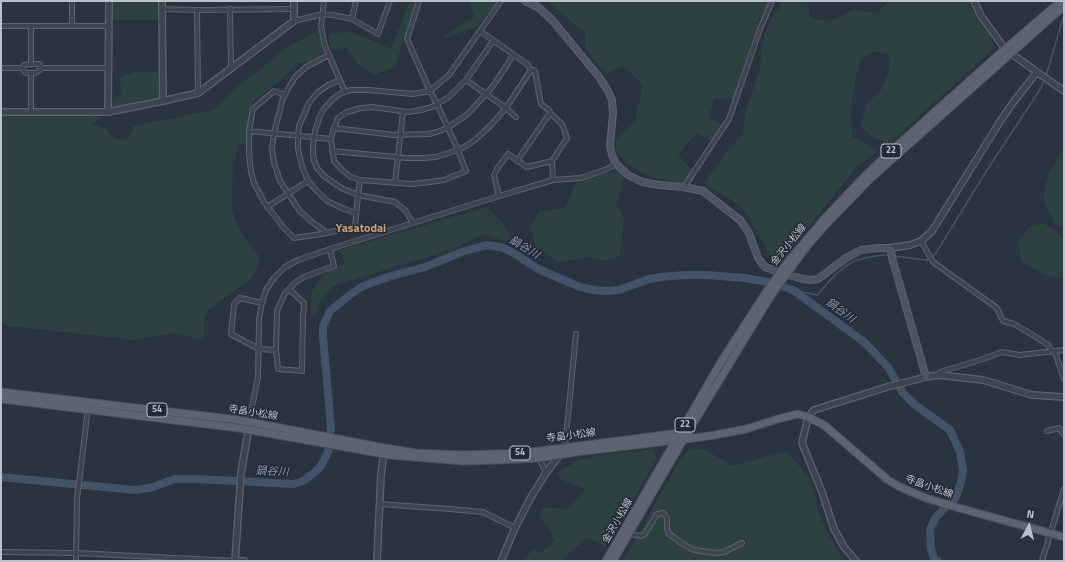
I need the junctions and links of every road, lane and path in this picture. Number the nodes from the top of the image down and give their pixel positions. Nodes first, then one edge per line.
1 (72, 1) edge
2 (109, 1) edge
3 (162, 1) edge
4 (294, 1) edge
5 (324, 1) edge
6 (356, 1) edge
7 (390, 1) edge
8 (419, 1) edge
9 (501, 1) edge
10 (525, 1) edge
11 (772, 1) edge
12 (974, 1) edge
13 (1061, 1) edge
14 (1064, 6) edge
15 (162, 9) junction
16 (230, 9) junction
17 (294, 9) junction
18 (197, 10) junction
19 (323, 14) junction
20 (1051, 14) junction
21 (352, 19) junction
22 (294, 21) junction
23 (1, 26) edge
24 (31, 26) junction
25 (72, 26) junction
26 (109, 26) junction
27 (480, 31) junction
28 (493, 41) junction
29 (1008, 51) junction
30 (329, 55) junction
31 (513, 55) junction
32 (31, 64) junction
33 (1, 68) edge
34 (22, 68) junction
35 (41, 68) junction
36 (108, 68) junction
37 (231, 68) junction
38 (531, 70) junction
39 (31, 73) junction
40 (1038, 73) junction
41 (340, 80) junction
42 (466, 80) junction
43 (430, 91) junction
44 (1064, 91) edge
45 (344, 92) junction
46 (198, 93) junction
47 (486, 94) junction
48 (285, 95) junction
49 (163, 101) junction
50 (437, 104) junction
51 (506, 108) junction
52 (403, 111) junction
53 (1, 112) edge
54 (31, 112) junction
55 (108, 112) junction
56 (550, 113) junction
57 (516, 117) dead end
58 (334, 128) junction
59 (447, 128) junction
60 (249, 131) junction
61 (274, 133) junction
62 (401, 135) junction
63 (298, 136) junction
64 (314, 137) junction
65 (331, 139) junction
66 (458, 150) junction
67 (332, 151) junction
68 (398, 157) junction
69 (517, 161) junction
70 (552, 161) junction
71 (616, 164) junction
72 (360, 180) junction
73 (553, 180) junction
74 (308, 181) junction
75 (395, 183) junction
76 (684, 187) junction
77 (288, 194) junction
78 (358, 195) junction
79 (499, 196) junction
80 (267, 207) junction
81 (356, 212) junction
82 (413, 223) junction
83 (326, 232) junction
84 (921, 241) junction
85 (330, 249) junction
86 (891, 250) junction
87 (289, 289) junction
88 (262, 304) junction
89 (576, 334) dead end
90 (259, 349) junction
91 (276, 350) junction
92 (1064, 350) edge
93 (1052, 351) junction
94 (939, 375) junction
95 (926, 377) junction
96 (1064, 379) edge
97 (1, 392) edge
98 (1064, 397) edge
99 (1, 399) edge
100 (88, 406) junction
101 (808, 417) junction
102 (249, 426) junction
103 (1047, 431) dead end
104 (1064, 435) edge
105 (683, 436) junction
106 (675, 440) junction
107 (565, 447) junction
108 (384, 451) junction
109 (560, 454) junction
110 (539, 458) junction
111 (546, 473) junction
112 (1064, 489) edge
113 (379, 504) junction
114 (515, 528) junction
115 (1050, 533) junction
116 (629, 534) junction
117 (1064, 537) edge
118 (742, 543) dead end
119 (1, 552) edge
120 (76, 553) junction
121 (76, 561) edge
122 (235, 561) edge
123 (244, 561) edge
124 (377, 561) edge
125 (501, 561) edge
126 (606, 561) edge
127 (613, 561) edge
128 (856, 561) edge
129 (1042, 561) edge

1 - 25 street
2 - 26 street
3 - 15 street
4 - 17 street
5 - 19 street
6 - 21 street
7 - 21 street
8 - 43 street
9 - 27 street
10 - 71 main road
11 - 76 street
12 - 29 street
13 - 20 main road, 金沢小松線 / 22
14 - 20 main road, 金沢小松線 / 22
15 - 18 street
15 - 49 street
16 - 17 street
16 - 18 street
16 - 37 street
17 - 22 street
18 - 46 street
19 - 21 street
19 - 22 street
19 - 30 street
20 - 29 main road, 金沢小松線 / 22
22 - 37 street
23 - 24 street
24 - 25 street
24 - 32 street
25 - 26 street
26 - 36 street
27 - 28 street
27 - 43 street
28 - 31 street
28 - 42 street
29 - 40 street
29 - 105 main road, 金沢小松線 / 22, bridge
30 - 41 street
30 - 48 street
31 - 38 street
31 - 47 street
32 - 34 street
32 - 35 street
33 - 34 street
34 - 39 street
35 - 36 street
35 - 39 street
36 - 55 street
37 - 46 street
38 - 51 street
38 - 56 street
39 - 54 street
40 - 44 street
40 - 84 street
41 - 45 street
41 - 63 street
42 - 47 street
42 - 50 street
43 - 45 street
43 - 50 street
45 - 64 street
46 - 49 street
47 - 51 street
47 - 59 street
48 - 60 street
48 - 61 street
49 - 55 street
50 - 52 street
50 - 59 street
51 - 57 street
51 - 66 street
52 - 58 street
52 - 62 street
53 - 54 street
54 - 55 street
56 - 69 street
56 - 70 street
58 - 62 street
58 - 65 street
59 - 62 street
59 - 66 street
60 - 61 street
60 - 80 street
61 - 63 street
61 - 77 street
62 - 68 street
63 - 64 street
63 - 74 street
64 - 65 street
64 - 78 street
65 - 67 street
66 - 68 street
66 - 75 street
67 - 68 street
67 - 72 street
68 - 75 street
69 - 70 street
69 - 79 street
70 - 73 street
71 - 73 street
71 - 76 main road
72 - 75 street
72 - 78 street
73 - 79 street
74 - 77 street
74 - 81 street
76 - 86 main road
77 - 80 street
77 - 83 street
78 - 81 street
78 - 82 street
79 - 82 street
80 - 83 street
81 - 83 street
82 - 85 street
84 - 86 street
84 - 93 street
85 - 87 street
85 - 88 street
86 - 95 main road
87 - 91 street
87 - 91 street
88 - 90 street
88 - 90 street
89 - 107 street
90 - 91 street
90 - 102 street
92 - 93 street
93 - 94 street
93 - 96 street
94 - 95 street
94 - 98 street
95 - 101 street
97 - 100 main road, 寺畠小松線 / 54
99 - 100 main road, 寺畠小松線 / 54
100 - 102 main road, 寺畠小松線 / 54
100 - 120 street
101 - 105 main road, 寺畠小松線 / 54
101 - 115 main road, 寺畠小松線 / 54
101 - 128 street
102 - 108 main road, 寺畠小松線 / 54
102 - 122 street
103 - 104 street
105 - 106 main road, 金沢小松線 / 22
105 - 107 main road, 寺畠小松線 / 54
105 - 116 main road, 金沢小松線 / 22
106 - 109 main road, 寺畠小松線 / 54
106 - 126 main road, 金沢小松線 / 22
107 - 108 main road, 寺畠小松線 / 54
107 - 109 street
108 - 110 main road, 寺畠小松線 / 54
108 - 113 street
109 - 110 main road, 寺畠小松線 / 54
109 - 111 street
110 - 111 street
111 - 114 street
112 - 115 street
113 - 114 street
113 - 124 street
114 - 125 street
115 - 117 main road, 寺畠小松線 / 54
115 - 129 street
116 - 118 street
116 - 127 main road, 金沢小松線 / 22
119 - 120 street
120 - 121 street
120 - 122 street
122 - 123 street

